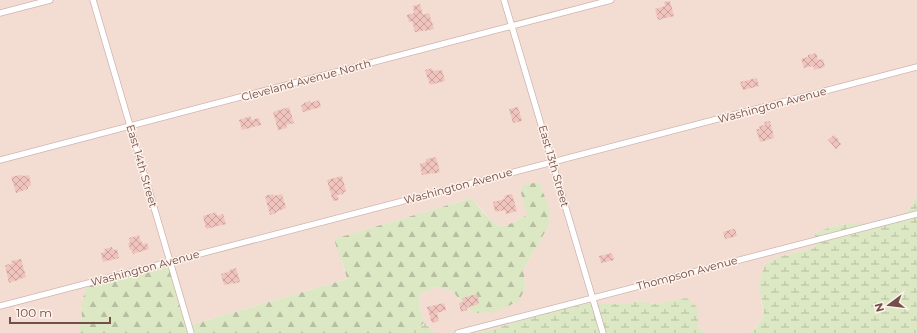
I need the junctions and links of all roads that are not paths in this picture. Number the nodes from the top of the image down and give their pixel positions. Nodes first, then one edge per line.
1 (50, 0) edge
2 (93, 0) edge
3 (504, 0) edge
4 (611, 0) edge
5 (0, 13) edge
6 (512, 26) junction
7 (917, 67) edge
8 (130, 126) junction
9 (0, 160) edge
10 (552, 162) junction
11 (917, 214) edge
12 (170, 262) junction
13 (593, 298) junction
14 (0, 306) edge
15 (191, 333) edge
16 (458, 333) edge
17 (603, 333) edge

1 - 5 street
2 - 8 street, East 14th Street
3 - 6 street, East 13th Street
4 - 6 street, Cleveland Avenue North
6 - 8 street, Cleveland Avenue North
6 - 10 street, East 13th Street
7 - 10 street, Washington Avenue
8 - 9 street, Cleveland Avenue North
8 - 12 street, East 14th Street
10 - 12 street, Washington Avenue
10 - 13 street, East 13th Street
11 - 13 street, Thompson Avenue
12 - 14 street, Washington Avenue
12 - 15 street, East 14th Street
13 - 16 street, Thompson Avenue
13 - 17 street, East 13th Street

